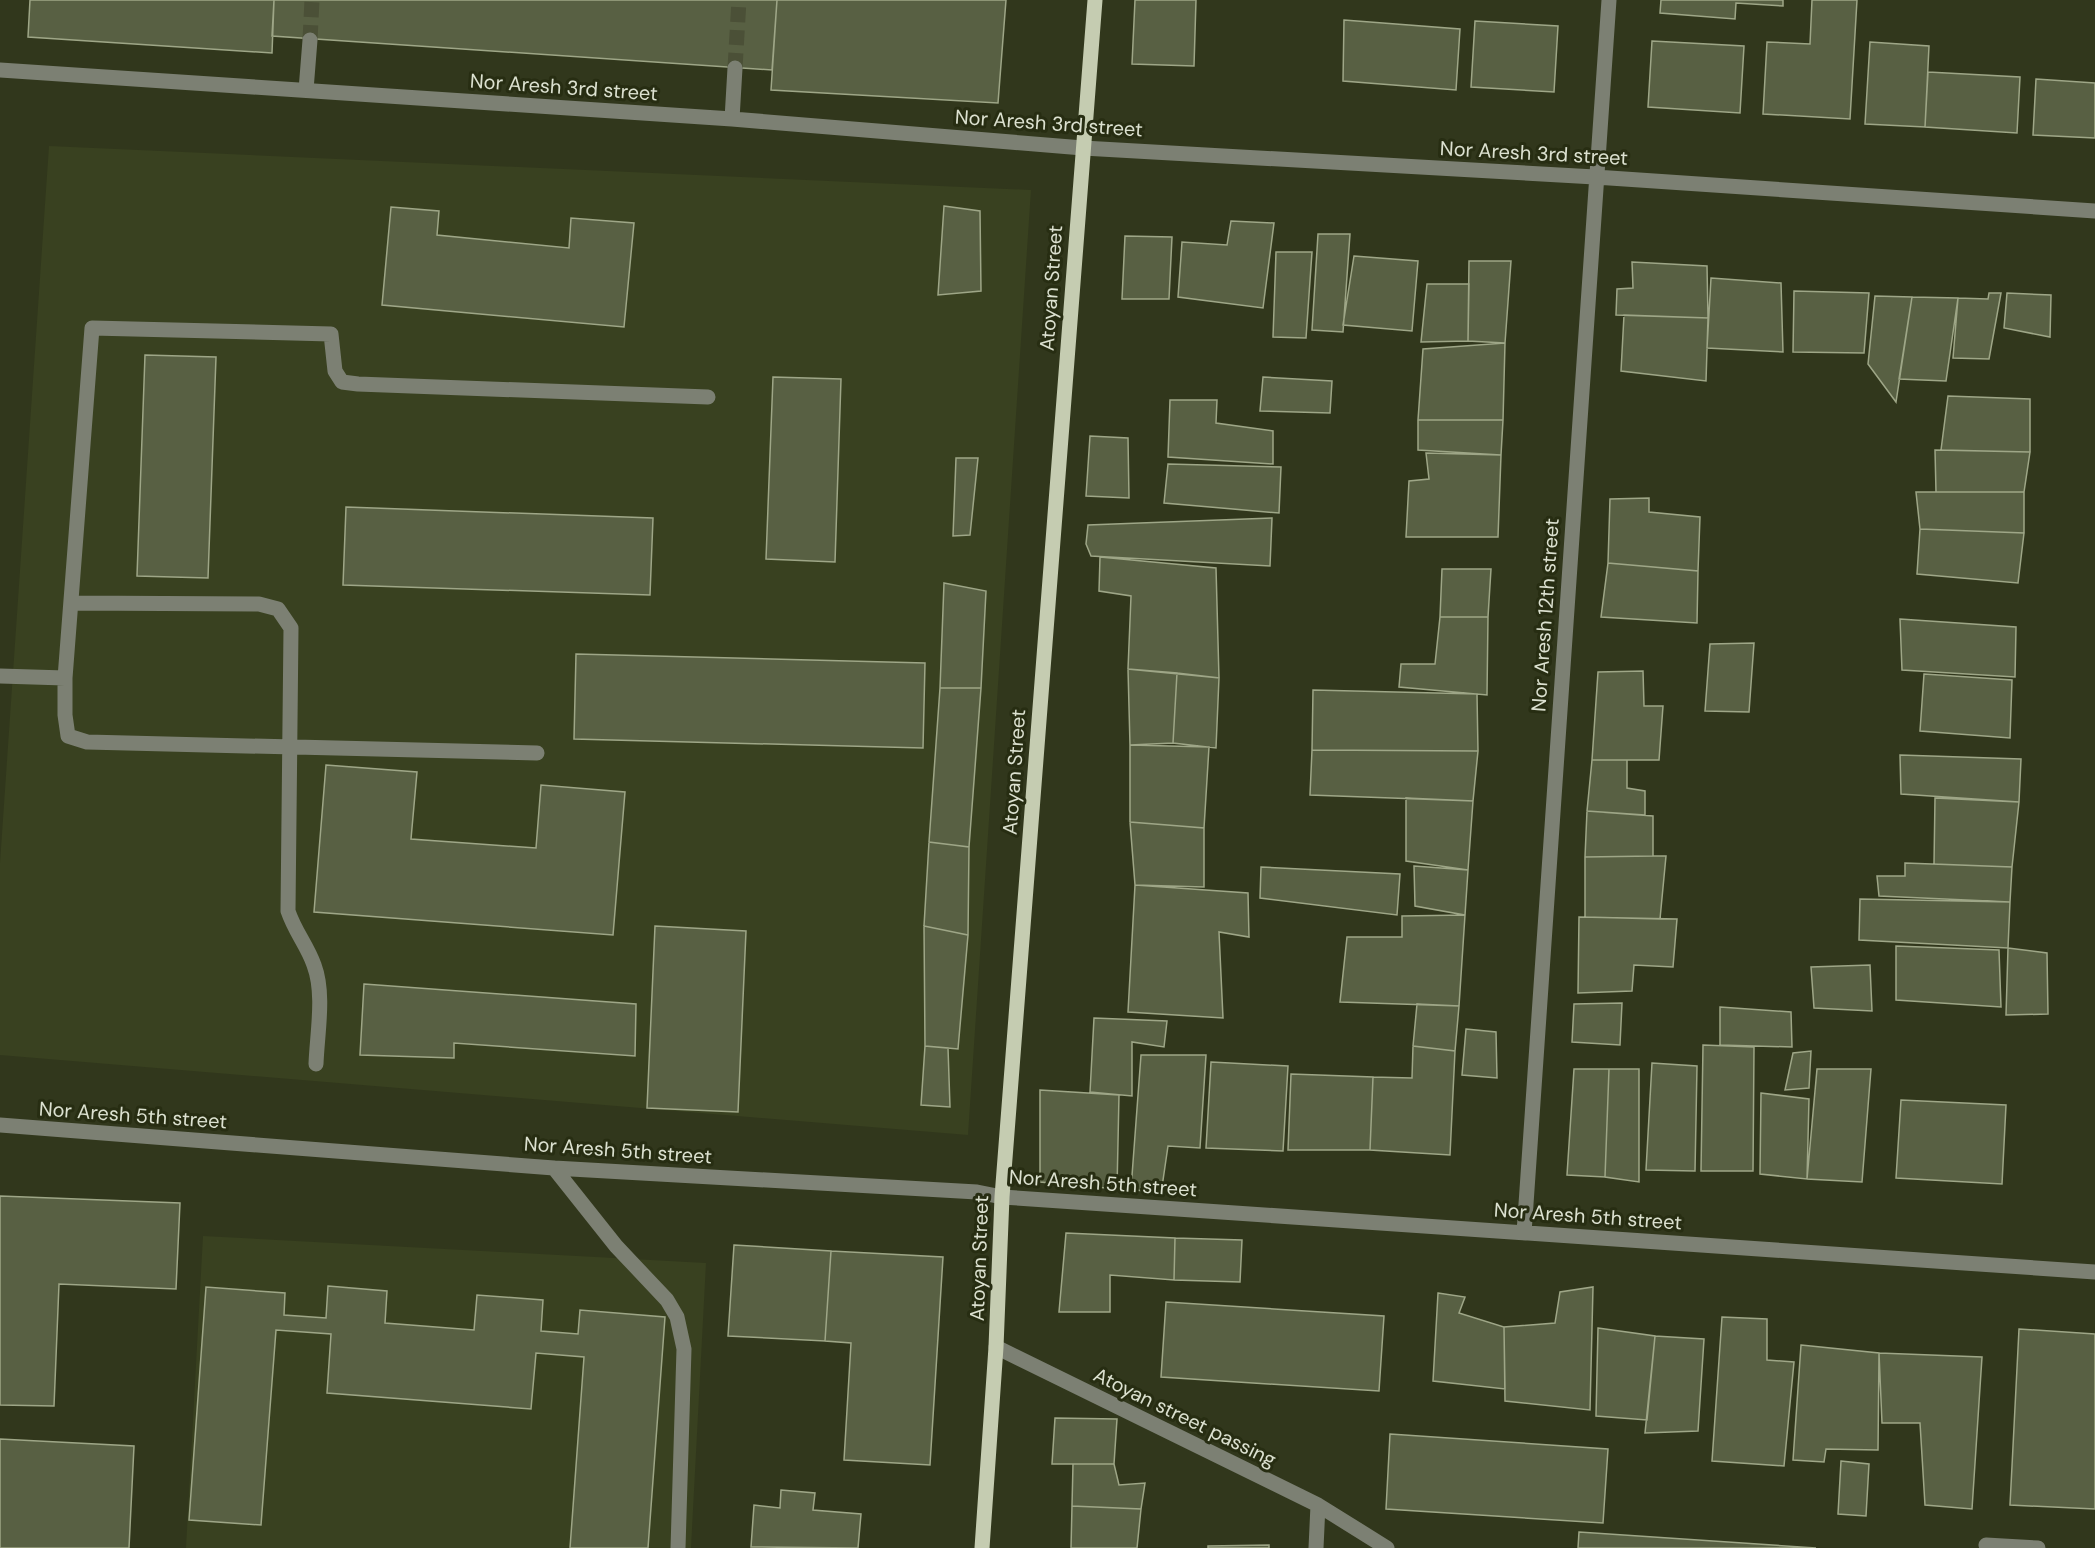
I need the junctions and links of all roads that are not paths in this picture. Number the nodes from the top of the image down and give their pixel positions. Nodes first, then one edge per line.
1 (1095, 0) edge
2 (1608, 0) edge
3 (310, 40) tunnel mouth
4 (735, 68) tunnel mouth
5 (0, 70) edge
6 (306, 90) junction
7 (732, 119) junction
8 (1083, 148) junction
9 (1595, 177) junction
10 (2095, 211) edge
11 (708, 397) dead end
12 (71, 603) junction
13 (0, 676) edge
14 (65, 678) junction
15 (288, 747) junction
16 (537, 753) dead end
17 (316, 1064) dead end
18 (0, 1125) edge
19 (555, 1168) junction
20 (1002, 1197) junction
21 (1524, 1233) junction
22 (2095, 1266) edge
23 (2095, 1272) edge
24 (996, 1347) junction
25 (1318, 1505) junction
26 (1986, 1545) dead end
27 (678, 1548) edge
28 (982, 1548) edge
29 (1316, 1548) edge
30 (1387, 1548) edge
31 (2038, 1548) edge

1 - 8 main road, Atoyan Street
2 - 9 street, Nor Aresh 12th street
3 - 6 street
4 - 7 street
5 - 6 street, Nor Aresh 3rd street
6 - 7 street, Nor Aresh 3rd street
7 - 8 street, Nor Aresh 3rd street
8 - 9 street, Nor Aresh 3rd street
8 - 20 main road, Atoyan Street
9 - 10 street, Nor Aresh 3rd street
9 - 21 street, Nor Aresh 12th street
11 - 12 street
12 - 14 street
12 - 15 street
13 - 14 street
14 - 15 street
15 - 16 street
15 - 17 street
18 - 19 street, Nor Aresh 5th street
19 - 20 street, Nor Aresh 5th street
19 - 27 street
20 - 21 street, Nor Aresh 5th street
20 - 24 main road, Atoyan Street
21 - 23 street, Nor Aresh 5th street
22 - 23 street
24 - 25 street, Atoyan street passing
24 - 28 main road, Atoyan Street
25 - 29 street
25 - 30 street, Atoyan street passing
26 - 31 street

